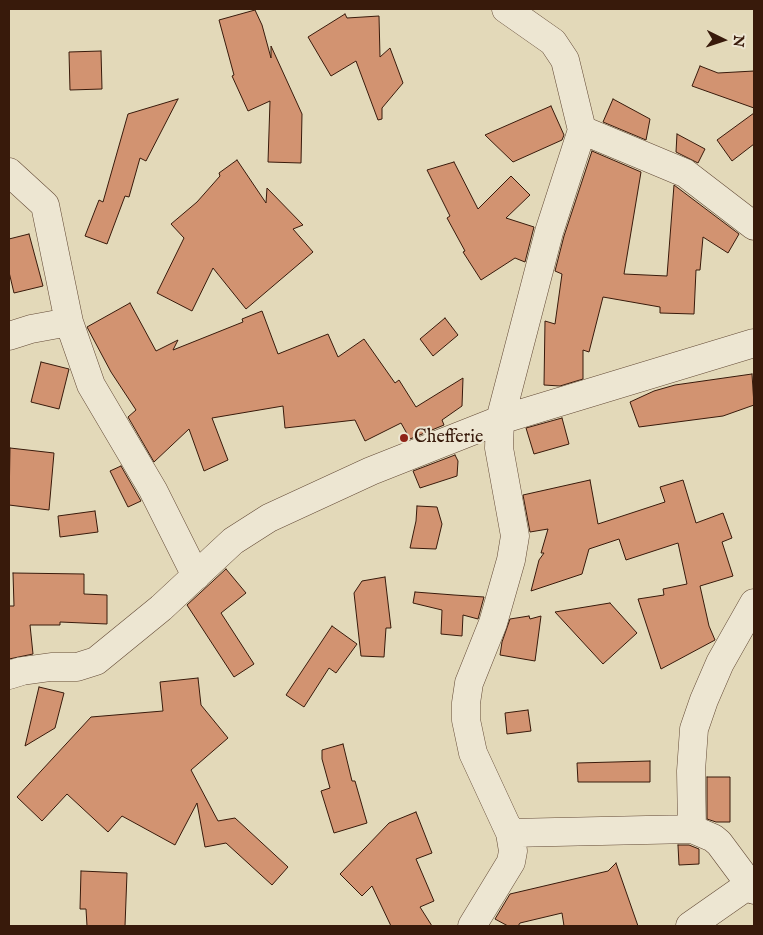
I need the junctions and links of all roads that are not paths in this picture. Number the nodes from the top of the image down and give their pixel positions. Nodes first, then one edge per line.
1 (506, 9) edge
2 (582, 130) junction
3 (9, 172) edge
4 (754, 226) edge
5 (69, 322) junction
6 (9, 336) edge
7 (754, 343) edge
8 (500, 420) junction
9 (196, 576) junction
10 (754, 603) edge
11 (9, 675) edge
12 (692, 829) junction
13 (510, 833) junction
14 (752, 887) edge
15 (472, 926) edge
16 (690, 926) edge

1 - 2 street
2 - 4 street
2 - 8 street
3 - 5 street
5 - 6 street
5 - 9 street
7 - 8 street
8 - 9 street
8 - 13 street
9 - 11 street
10 - 12 street
12 - 13 street
12 - 14 street
13 - 15 street
14 - 16 street

